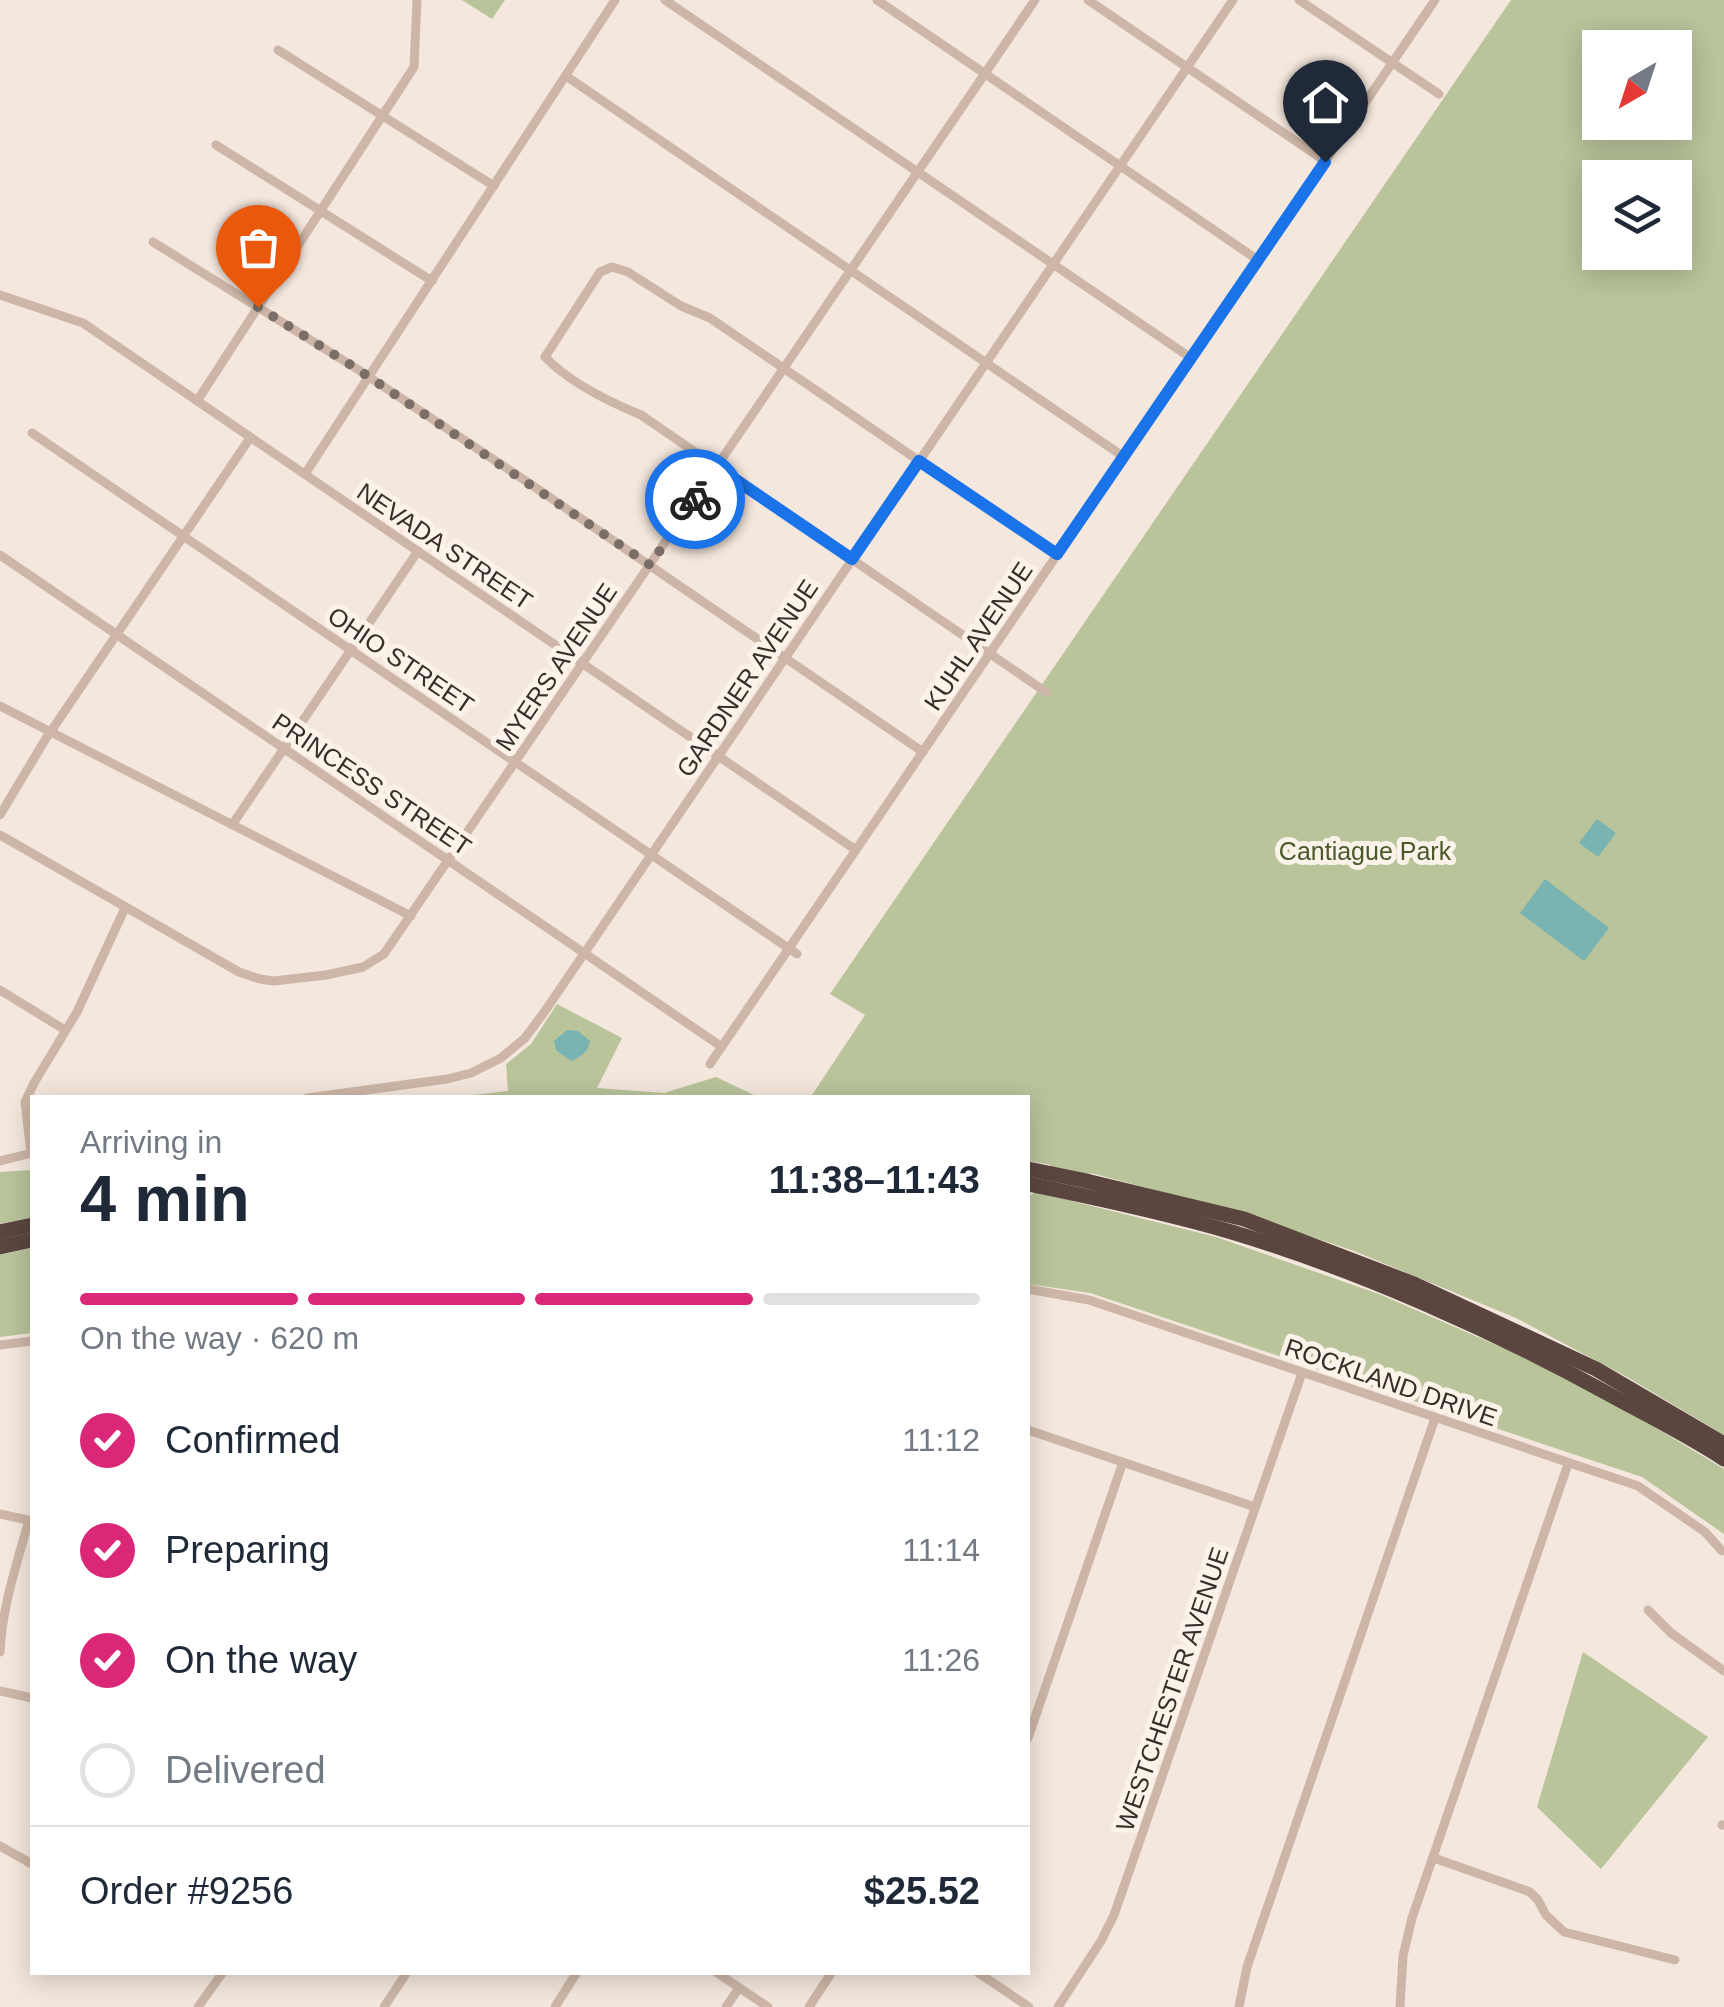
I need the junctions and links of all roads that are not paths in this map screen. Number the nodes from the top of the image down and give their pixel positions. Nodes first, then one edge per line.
1 (417, 0) edge
2 (615, 0) edge
3 (665, 0) edge
4 (876, 0) edge
5 (1035, 0) edge
6 (1088, 0) edge
7 (1233, 0) edge
8 (1299, 0) edge
9 (1435, 0) edge
10 (278, 50) dead end
11 (1392, 63) junction
12 (1187, 68) junction
13 (984, 74) junction
14 (566, 76) junction
15 (1439, 94) dead end
16 (383, 115) junction
17 (216, 144) dead end
18 (1325, 162) junction
19 (1120, 166) junction
20 (918, 172) junction
21 (494, 186) junction
22 (320, 211) junction
23 (153, 242) dead end
24 (1258, 260) junction
25 (1053, 264) junction
26 (851, 270) junction
27 (432, 281) junction
28 (0, 295) edge
29 (258, 307) junction
30 (1191, 358) junction
31 (986, 362) junction
32 (784, 368) junction
33 (368, 377) junction
34 (197, 401) junction
35 (32, 433) dead end
36 (250, 438) junction
37 (1124, 456) junction
38 (919, 461) junction
39 (717, 467) junction
40 (305, 474) junction
41 (183, 536) junction
42 (418, 552) junction
43 (1057, 554) junction
44 (0, 555) edge
45 (852, 559) junction
46 (650, 565) junction
47 (116, 634) junction
48 (351, 650) junction
49 (990, 653) junction
50 (785, 658) junction
51 (582, 664) junction
52 (1046, 692) dead end
53 (0, 706) edge
54 (50, 731) junction
55 (284, 748) junction
56 (923, 752) junction
57 (718, 756) junction
58 (516, 762) junction
59 (0, 815) edge
60 (232, 825) junction
61 (0, 835) edge
62 (856, 850) junction
63 (652, 855) junction
64 (449, 860) junction
65 (125, 908) junction
66 (410, 916) junction
67 (793, 951) junction
68 (584, 953) junction
69 (0, 990) edge
70 (65, 1030) junction
71 (722, 1046) junction
72 (710, 1064) dead end
73 (330, 1095) edge
74 (30, 1136) edge
75 (30, 1154) edge
76 (0, 1161) edge
77 (1030, 1177) edge
78 (1078, 1187) junction
79 (30, 1225) edge
80 (0, 1232) edge
81 (30, 1240) edge
82 (0, 1247) edge
83 (1030, 1289) edge
84 (30, 1341) edge
85 (0, 1346) edge
86 (1302, 1373) junction
87 (1435, 1418) junction
88 (1030, 1431) edge
89 (1724, 1444) edge
90 (1724, 1460) edge
91 (1123, 1462) junction
92 (1568, 1464) junction
93 (1255, 1507) junction
94 (0, 1514) edge
95 (30, 1521) edge
96 (30, 1524) edge
97 (1722, 1550) edge
98 (1648, 1610) dead end
99 (0, 1652) edge
100 (1724, 1671) edge
101 (0, 1691) edge
102 (30, 1698) edge
103 (1030, 1732) edge
104 (0, 1846) edge
105 (1434, 1858) junction
106 (30, 1863) edge
107 (1674, 1960) dead end
108 (217, 1975) edge
109 (404, 1975) edge
110 (576, 1975) edge
111 (720, 1975) edge
112 (830, 1975) edge
113 (981, 1975) edge
114 (739, 1988) junction
115 (198, 2007) edge
116 (384, 2007) edge
117 (554, 2007) edge
118 (726, 2007) edge
119 (768, 2007) edge
120 (810, 2007) edge
121 (1029, 2007) edge
122 (1058, 2007) edge
123 (1239, 2007) edge
124 (1400, 2007) edge

1 - 16 street
2 - 14 street
3 - 20 street
4 - 13 street
5 - 13 street, MYERS AVENUE
6 - 12 street
7 - 12 street, GARDNER AVENUE
8 - 11 street
9 - 11 street, KUHL AVENUE
10 - 16 street
11 - 15 street
11 - 18 street, KUHL AVENUE
12 - 18 street
12 - 19 street, GARDNER AVENUE
13 - 19 street
13 - 20 street, MYERS AVENUE
14 - 21 street
14 - 26 street
16 - 21 street
16 - 22 street
17 - 22 street
18 - 24 street, KUHL AVENUE
19 - 24 street
19 - 25 street, GARDNER AVENUE
20 - 25 street
20 - 26 street, MYERS AVENUE
21 - 27 street
22 - 27 street
22 - 29 street
23 - 29 street
24 - 30 street, KUHL AVENUE
25 - 30 street
25 - 31 street, GARDNER AVENUE
26 - 31 street
26 - 32 street, MYERS AVENUE
27 - 33 street
28 - 34 street, NEVADA STREET
29 - 33 street
29 - 34 street
30 - 37 street, KUHL AVENUE
31 - 37 street
31 - 38 street, GARDNER AVENUE
32 - 38 street
32 - 39 street, MYERS AVENUE
32 - 39 street
33 - 40 street
33 - 46 street
34 - 36 street, NEVADA STREET
35 - 41 street, OHIO STREET
36 - 40 street, NEVADA STREET
36 - 41 street
37 - 43 street, KUHL AVENUE
38 - 43 street
38 - 45 street, GARDNER AVENUE
39 - 45 street
39 - 46 street, MYERS AVENUE
40 - 42 street, NEVADA STREET
41 - 47 street
41 - 48 street, OHIO STREET
42 - 48 street
42 - 51 street, NEVADA STREET
43 - 49 street, KUHL AVENUE
44 - 47 street, PRINCESS STREET
45 - 49 street
45 - 50 street, GARDNER AVENUE
46 - 50 street
46 - 51 street, MYERS AVENUE
47 - 54 street
47 - 55 street, PRINCESS STREET
48 - 55 street
48 - 58 street, OHIO STREET
49 - 52 street
49 - 56 street, KUHL AVENUE
50 - 56 street
50 - 57 street, GARDNER AVENUE
51 - 57 street, NEVADA STREET
51 - 58 street, MYERS AVENUE
53 - 54 street
54 - 59 street
54 - 60 street
55 - 60 street
55 - 64 street, PRINCESS STREET
56 - 62 street, KUHL AVENUE
57 - 62 street, NEVADA STREET
57 - 63 street, GARDNER AVENUE
58 - 63 street, OHIO STREET
58 - 64 street, MYERS AVENUE
60 - 66 street
61 - 65 street, MYERS AVENUE
62 - 67 street, KUHL AVENUE
63 - 67 street, OHIO STREET
63 - 68 street, GARDNER AVENUE
64 - 66 street, MYERS AVENUE
64 - 68 street, PRINCESS STREET
65 - 66 street, MYERS AVENUE
65 - 70 street
67 - 71 street, KUHL AVENUE
68 - 71 street, PRINCESS STREET
68 - 73 street, GARDNER AVENUE
69 - 70 street
70 - 74 street
71 - 72 street, KUHL AVENUE
75 - 76 street
77 - 78 highway
78 - 89 highway
78 - 90 highway
79 - 80 highway
81 - 82 highway
83 - 86 street, ROCKLAND DRIVE
84 - 85 street
86 - 87 street, ROCKLAND DRIVE
86 - 93 street, WESTCHESTER AVENUE
87 - 92 street, ROCKLAND DRIVE
87 - 123 street
88 - 91 street
91 - 93 street
91 - 103 street
92 - 97 street, ROCKLAND DRIVE
92 - 105 street
93 - 122 street, WESTCHESTER AVENUE
94 - 95 street
96 - 99 street
98 - 100 street
101 - 102 street
104 - 106 street
105 - 107 street
105 - 124 street
108 - 115 street
109 - 116 street
110 - 117 street
111 - 114 street
112 - 120 street
113 - 121 street
114 - 118 street
114 - 119 street

